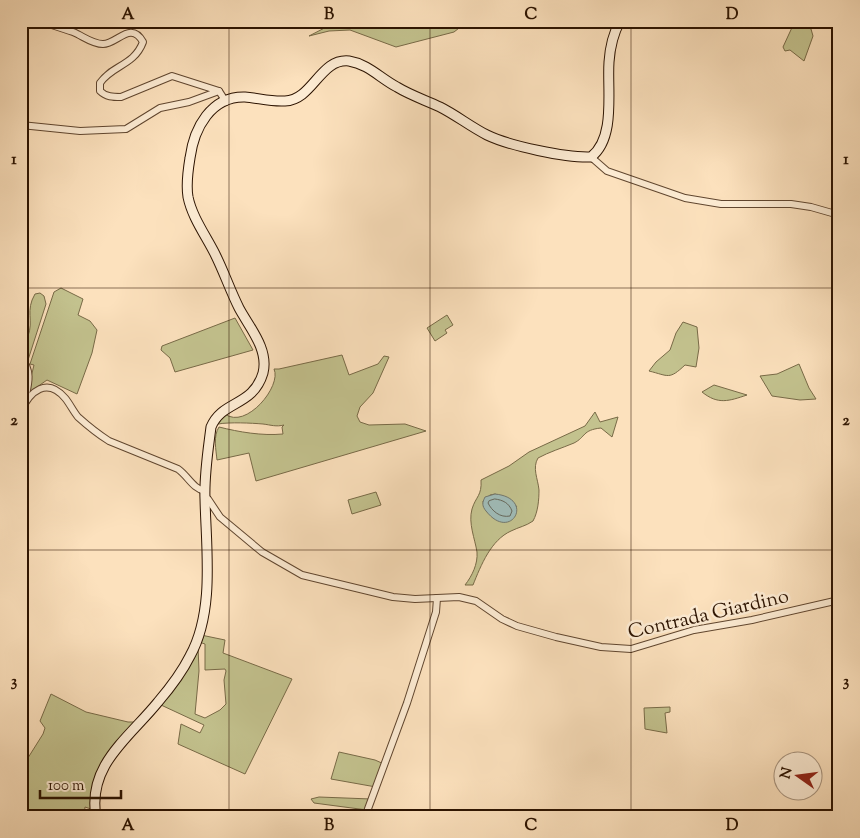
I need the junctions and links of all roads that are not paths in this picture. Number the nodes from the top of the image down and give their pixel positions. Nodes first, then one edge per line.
1 (39, 21) edge
2 (620, 21) edge
3 (827, 21) edge
4 (839, 26) edge
5 (219, 92) junction
6 (226, 102) junction
7 (21, 125) edge
8 (591, 157) junction
9 (839, 215) edge
10 (21, 358) edge
11 (22, 409) edge
12 (205, 494) junction
13 (437, 598) junction
14 (839, 600) edge
15 (96, 817) edge
16 (365, 817) edge

1 - 5 street
2 - 8 main road
3 - 4 main road
5 - 6 street
5 - 7 street
6 - 8 main road
6 - 12 main road
8 - 9 street
10 - 11 street
11 - 12 street, Contrada Giardino
12 - 13 street, Contrada Giardino
12 - 15 main road
13 - 14 street, Contrada Giardino
13 - 16 street

